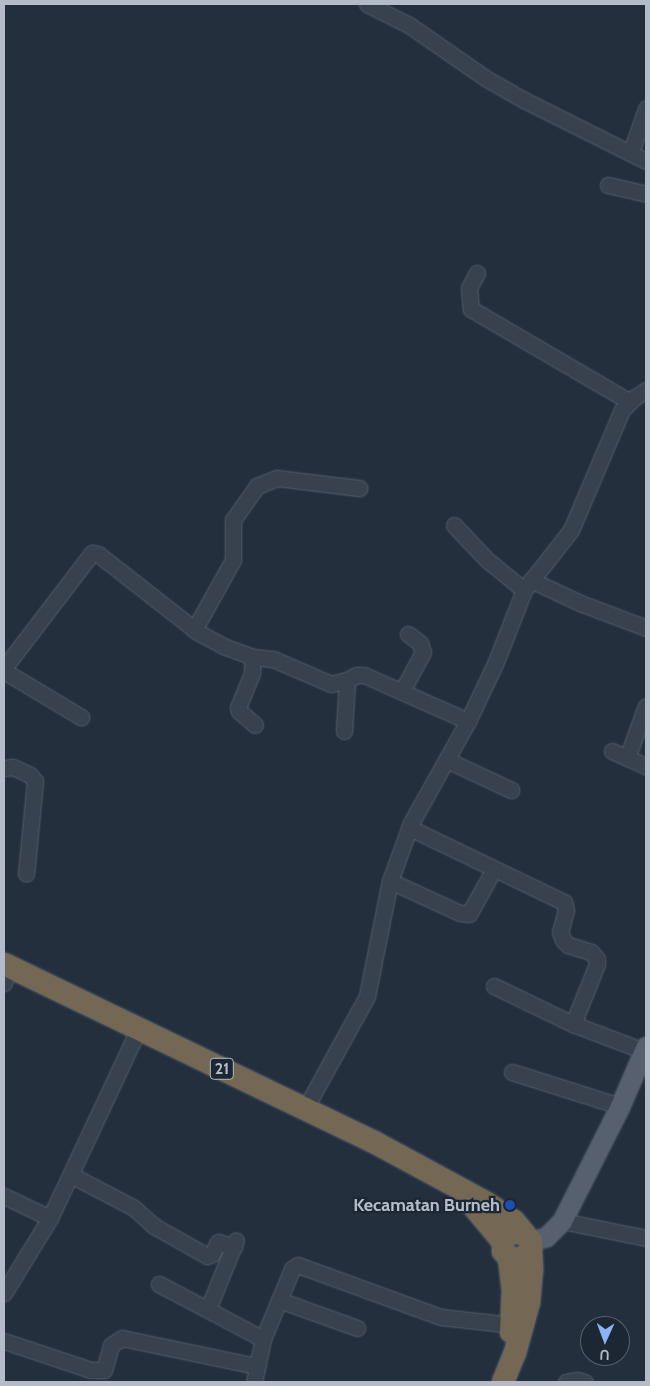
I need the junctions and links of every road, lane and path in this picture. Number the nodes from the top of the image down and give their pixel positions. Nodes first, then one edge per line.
1 (367, 4) edge
2 (646, 109) edge
3 (631, 152) junction
4 (646, 161) edge
5 (608, 185) dead end
6 (646, 194) edge
7 (477, 273) dead end
8 (646, 390) edge
9 (630, 402) junction
10 (359, 488) dead end
11 (454, 525) dead end
12 (528, 585) junction
13 (646, 628) edge
14 (194, 630) junction
15 (408, 634) dead end
16 (253, 658) junction
17 (4, 669) edge
18 (347, 680) junction
19 (402, 691) junction
20 (646, 706) edge
21 (81, 717) dead end
22 (468, 721) junction
23 (255, 725) dead end
24 (344, 731) dead end
25 (612, 752) dead end
26 (627, 758) junction
27 (447, 760) junction
28 (646, 766) edge
29 (4, 768) edge
30 (511, 790) dead end
31 (410, 828) junction
32 (494, 869) junction
33 (26, 874) dead end
34 (390, 881) junction
35 (5, 971) edge
36 (494, 986) dead end
37 (573, 1024) junction
38 (139, 1028) junction
39 (645, 1049) edge
40 (512, 1072) dead end
41 (620, 1106) junction
42 (305, 1109) junction
43 (70, 1175) junction
44 (438, 1175) junction
45 (4, 1196) edge
46 (50, 1218) junction
47 (562, 1221) junction
48 (646, 1238) edge
49 (529, 1242) junction
50 (506, 1250) junction
51 (159, 1284) dead end
52 (4, 1293) edge
53 (280, 1300) junction
54 (208, 1309) junction
55 (518, 1324) junction
56 (357, 1328) dead end
57 (263, 1340) junction
58 (4, 1341) edge
59 (256, 1366) junction
60 (254, 1382) edge
61 (503, 1382) edge
62 (566, 1382) edge
63 (585, 1382) edge

1 - 3 street
2 - 3 street
3 - 4 street
5 - 6 street
7 - 9 street
8 - 9 street
9 - 12 street
10 - 14 street
11 - 12 street
12 - 13 street
12 - 22 street
14 - 16 street
14 - 17 street
15 - 19 street
16 - 18 street
16 - 23 street
17 - 21 street
18 - 19 street
18 - 24 street
19 - 22 street
20 - 26 street
22 - 27 street
25 - 26 street
26 - 28 street
27 - 30 street
27 - 31 street
29 - 33 street
31 - 32 street
31 - 34 street
32 - 34 street
32 - 37 street
34 - 42 street
35 - 38 highway, 21
36 - 37 street
37 - 39 street
38 - 42 highway, 21
38 - 43 street
39 - 41 main road
40 - 41 street
41 - 47 main road
42 - 44 highway, 21
43 - 46 street
43 - 54 street
44 - 49 highway, 21
44 - 50 highway, 21
45 - 46 street
46 - 52 street
47 - 48 street
47 - 49 main road
49 - 50 highway
49 - 55 highway
50 - 55 highway
51 - 54 street
53 - 55 street
53 - 56 street
53 - 57 street
54 - 57 street
55 - 61 highway
57 - 59 street
58 - 59 street
59 - 60 street
62 - 63 street

